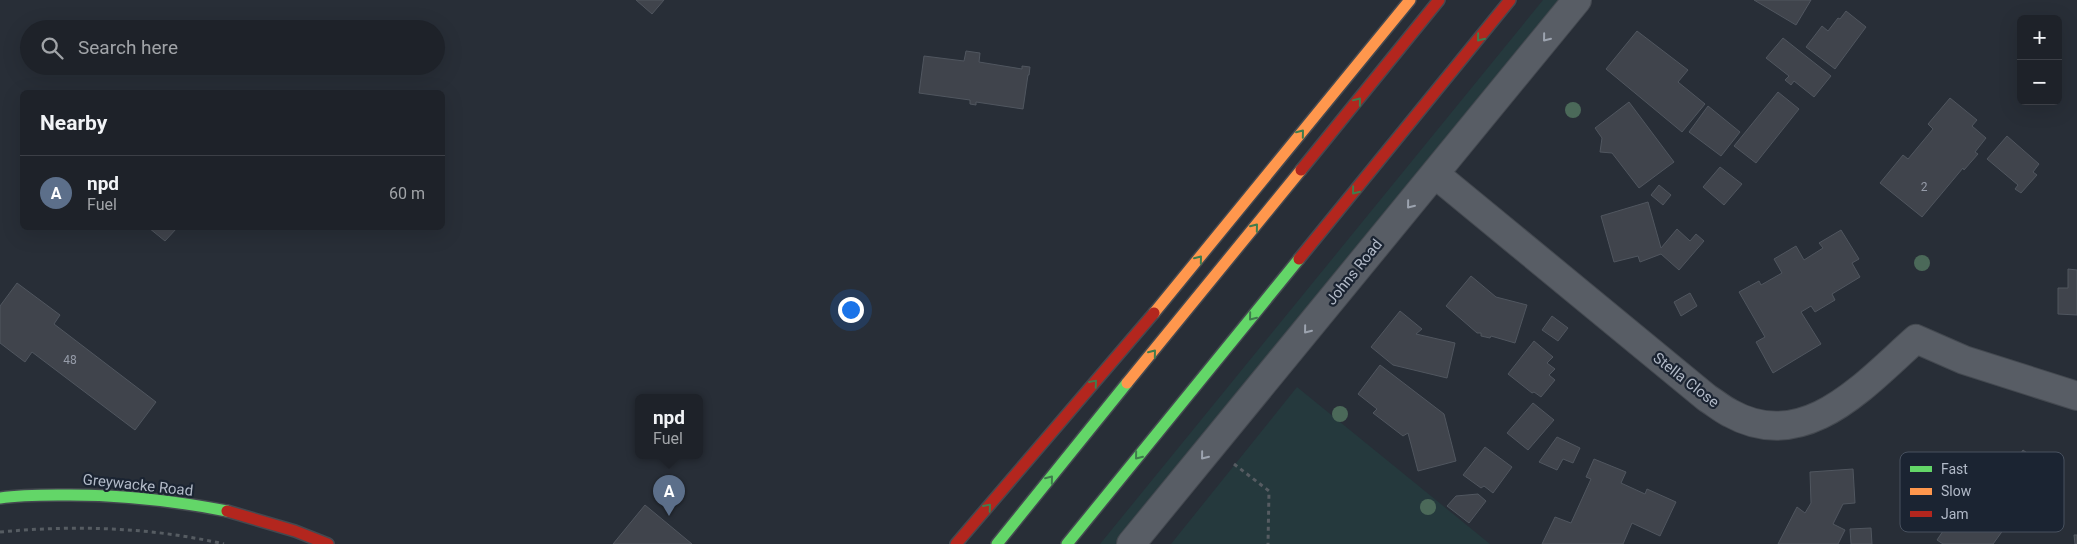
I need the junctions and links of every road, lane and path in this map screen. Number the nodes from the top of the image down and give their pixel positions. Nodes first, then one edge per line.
1 (1410, 0) edge
2 (1439, 0) edge
3 (1510, 0) edge
4 (1576, 0) edge
5 (1435, 174) junction
6 (2077, 396) edge
7 (1211, 446) junction
8 (0, 498) edge
9 (0, 532) edge
10 (224, 544) edge
11 (328, 544) edge
12 (956, 544) edge
13 (998, 544) edge
14 (1067, 544) edge
15 (1131, 544) edge
16 (1268, 544) edge

12 -> 1 main road
13 -> 2 main road
3 -> 14 main road
4 -> 5 street, Johns Road
5 - 6 street, Stella Close
5 -> 7 street, Johns Road
7 -> 15 street, Johns Road
7 - 16 path
8 - 11 main road, Greywacke Road
9 - 10 path

